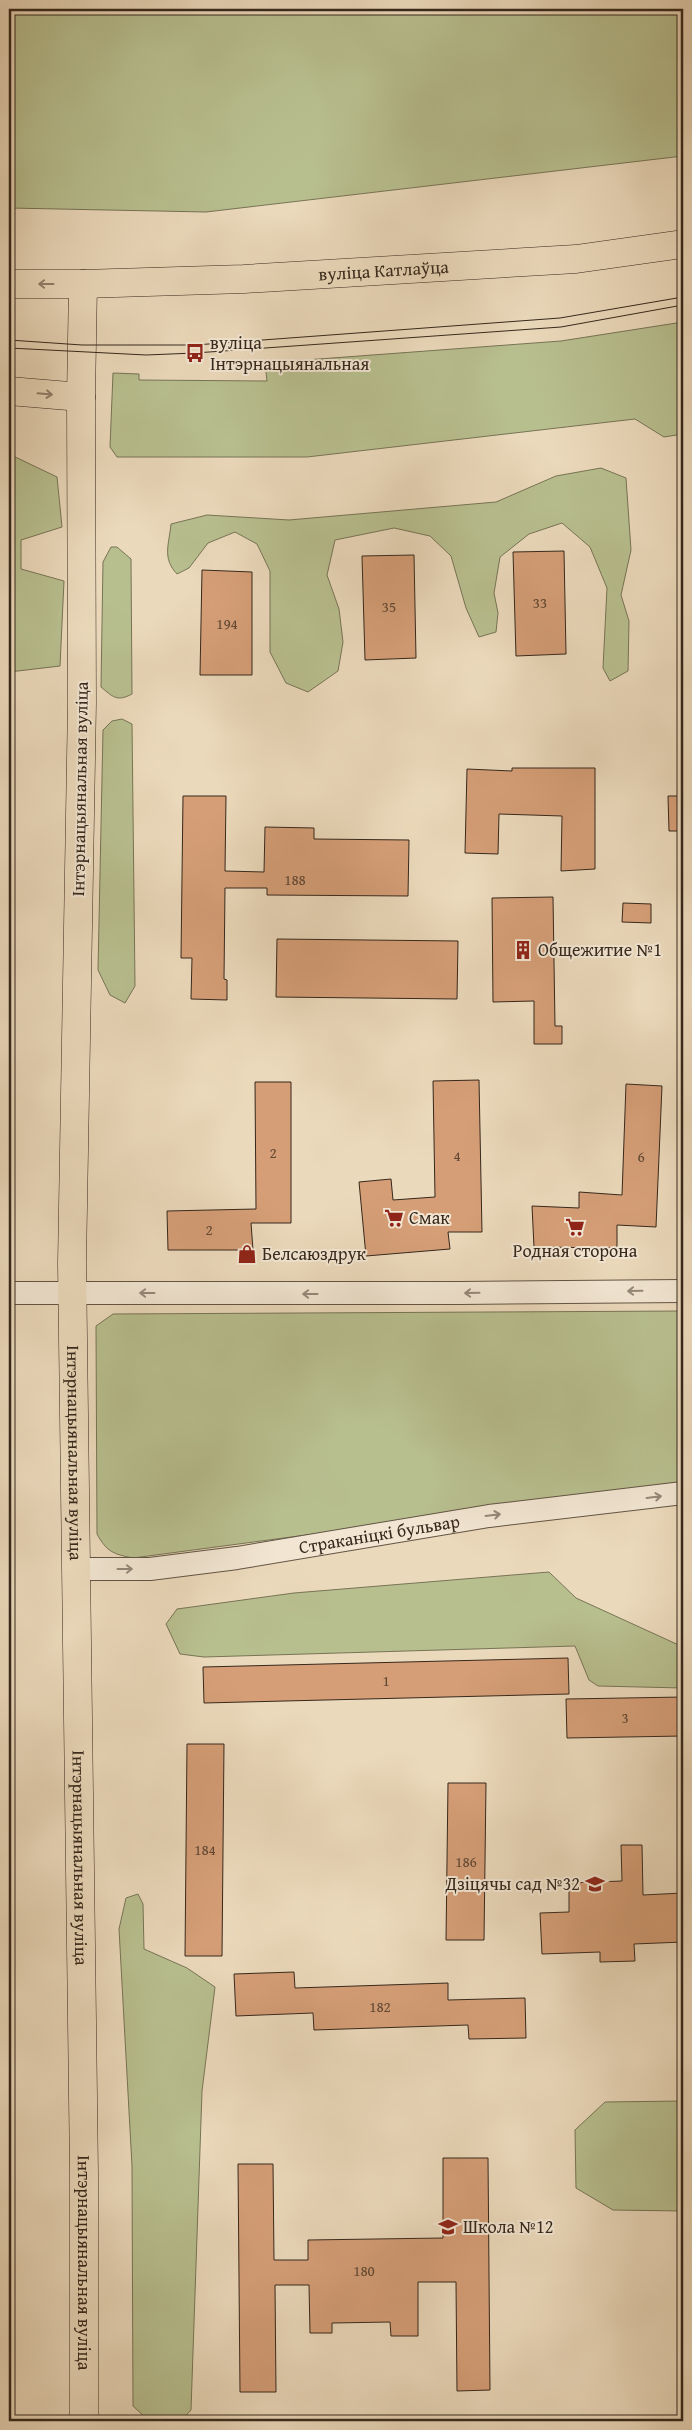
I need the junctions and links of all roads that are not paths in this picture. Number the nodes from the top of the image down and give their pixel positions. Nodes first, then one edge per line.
1 (683, 244) edge
2 (9, 284) edge
3 (83, 284) junction
4 (9, 391) edge
5 (81, 397) junction
6 (683, 1291) edge
7 (9, 1293) edge
8 (72, 1294) junction
9 (683, 1493) edge
10 (76, 1569) junction
11 (84, 2421) edge

1 - 3 main road, вуліца Катлаўца
3 -> 2 main road, вуліца Катлаўца
3 - 5 main road, Інтэрнацыянальная вуліца
4 -> 5 main road
5 - 8 main road, Інтэрнацыянальная вуліца
6 -> 8 street
7 - 8 street
8 - 10 main road, Інтэрнацыянальная вуліца
10 -> 9 street, Страканіцкі бульвар
10 - 11 main road, Інтэрнацыянальная вуліца

